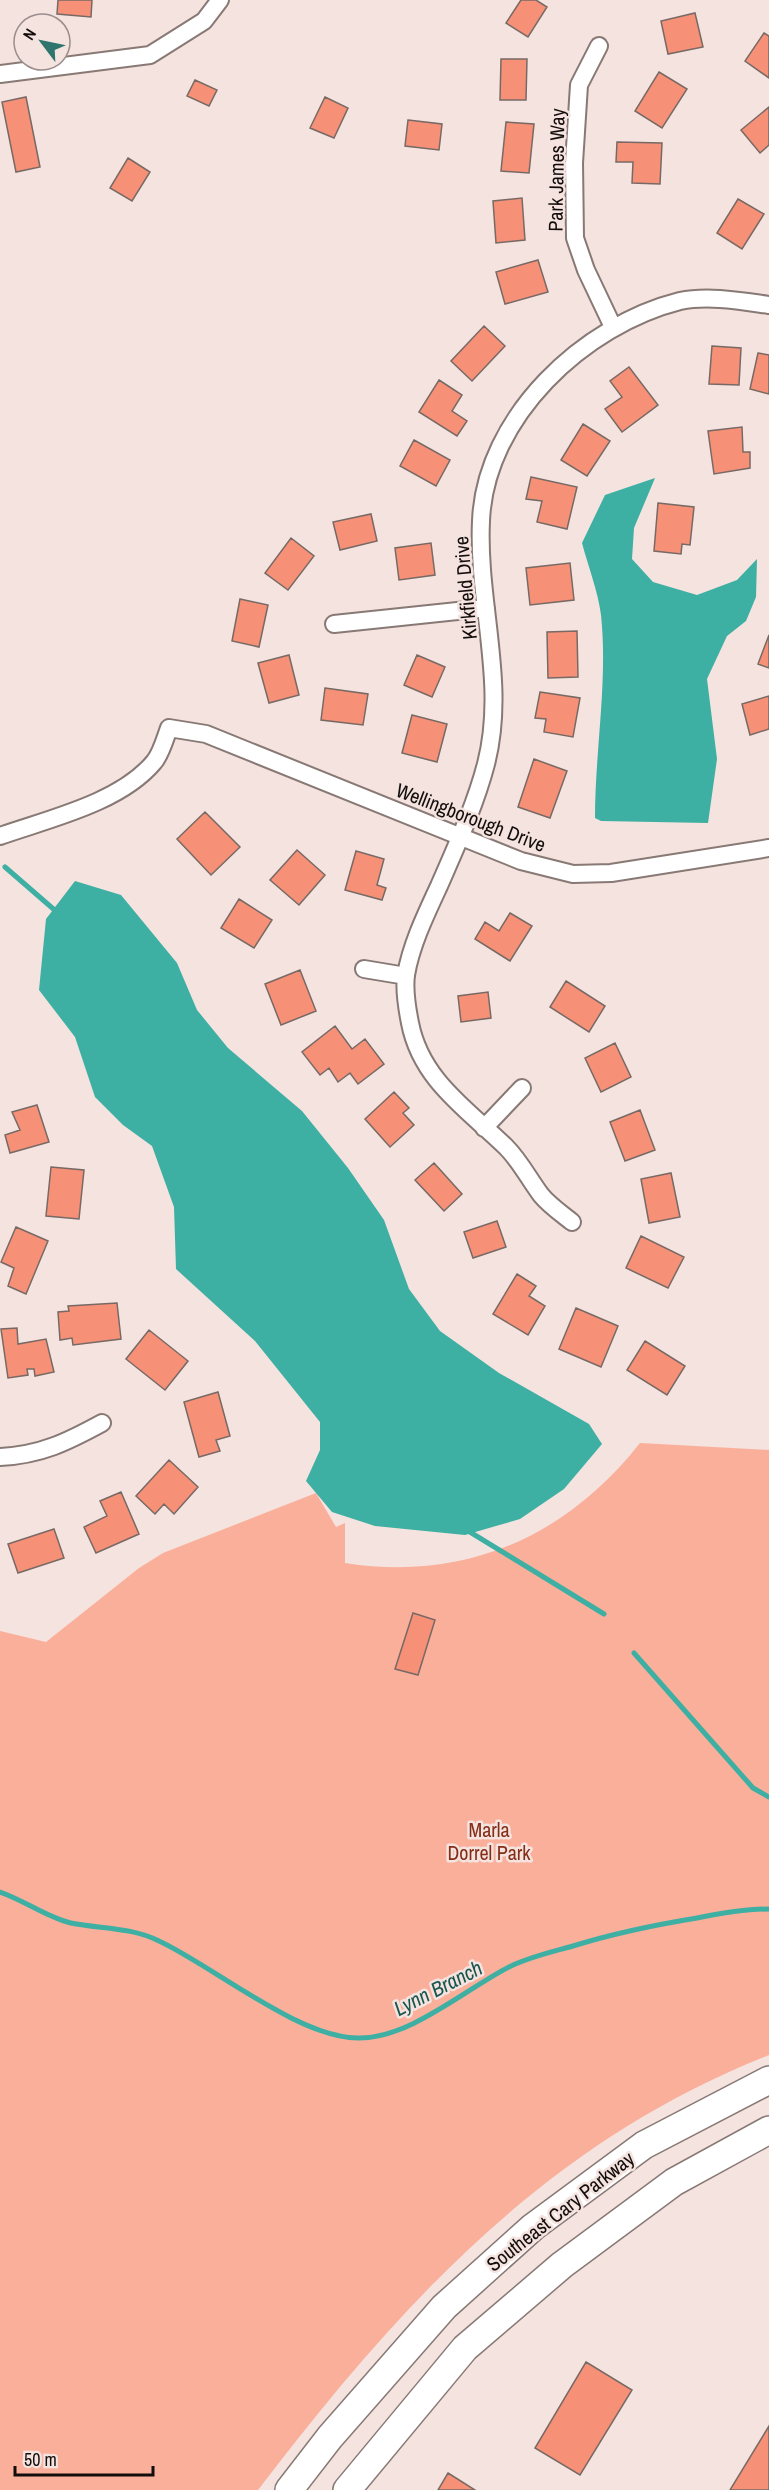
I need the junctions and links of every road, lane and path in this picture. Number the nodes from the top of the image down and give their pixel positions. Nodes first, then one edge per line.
1 (220, 0) edge
2 (599, 46) dead end
3 (0, 74) edge
4 (769, 305) edge
5 (613, 327) junction
6 (486, 608) junction
7 (334, 624) dead end
8 (460, 835) junction
9 (0, 836) edge
10 (769, 848) edge
11 (364, 969) dead end
12 (406, 976) junction
13 (522, 1088) dead end
14 (484, 1128) junction
15 (572, 1222) dead end
16 (102, 1423) dead end
17 (0, 1457) edge
18 (769, 2080) edge
19 (769, 2130) edge
20 (289, 2490) edge
21 (347, 2490) edge

1 - 3 street
2 - 5 street, Park James Way
4 - 5 street, Kirkfield Drive
5 - 6 street, Kirkfield Drive
6 - 7 street
6 - 8 street, Kirkfield Drive
8 - 9 street, Wellingborough Drive
8 - 10 street, Wellingborough Drive
8 - 12 street, Kirkfield Drive
11 - 12 street
12 - 14 street, Kirkfield Drive
13 - 14 street
14 - 15 street, Kirkfield Drive
16 - 17 street
18 - 20 main road, Southeast Cary Parkway
19 - 21 main road

